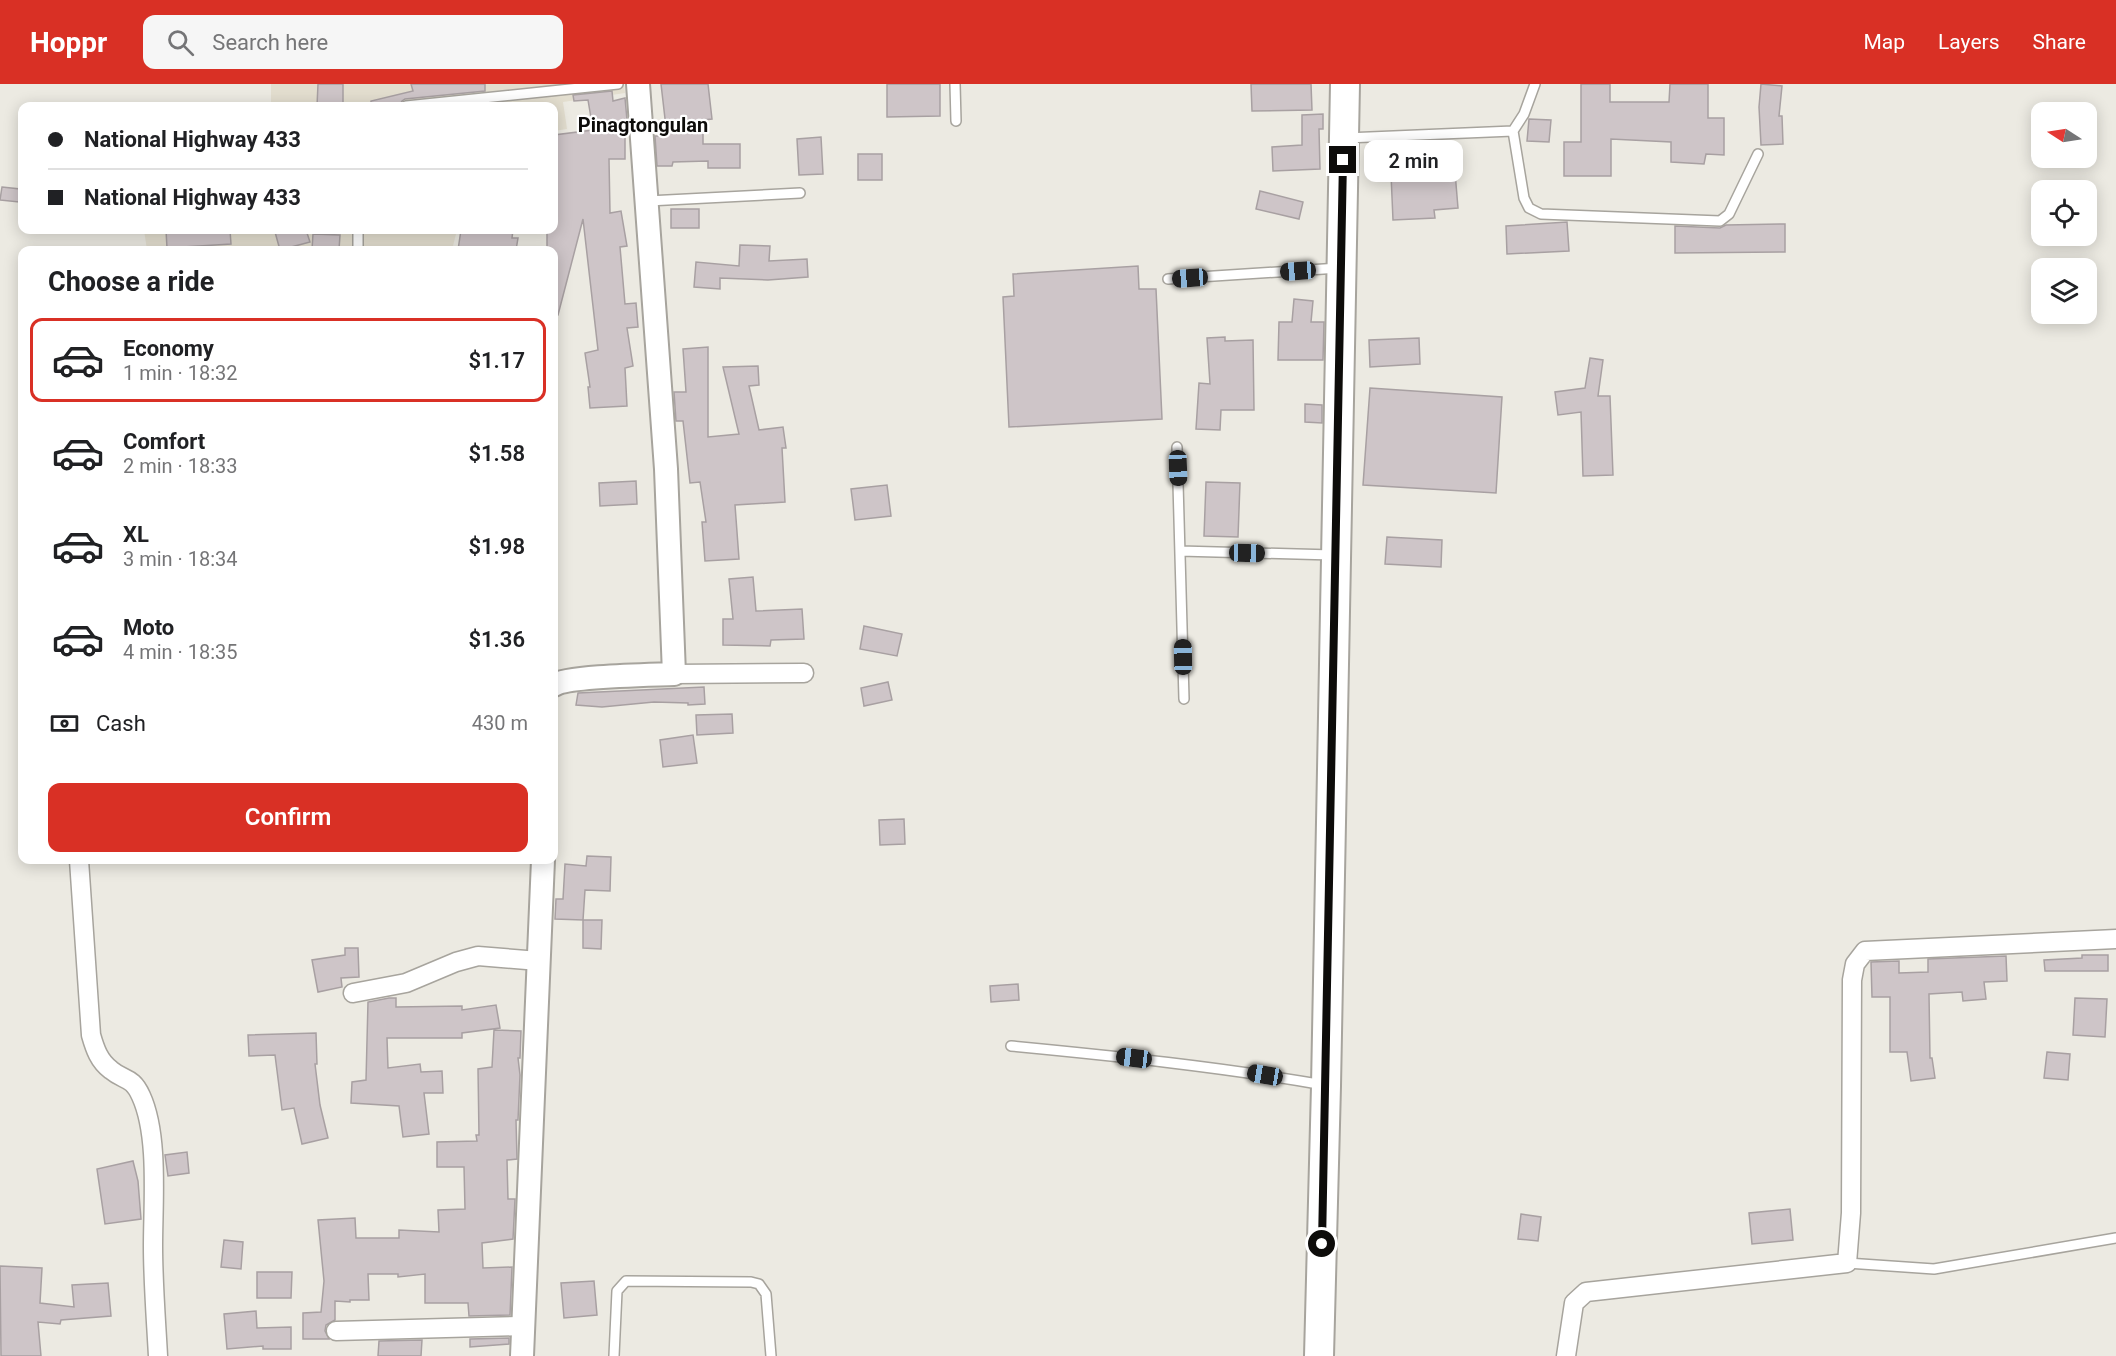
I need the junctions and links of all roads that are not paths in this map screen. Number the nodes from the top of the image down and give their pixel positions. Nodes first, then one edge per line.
1 (618, 84) edge
2 (638, 84) edge
3 (955, 84) edge
4 (1345, 84) edge
5 (1535, 84) edge
6 (445, 102) edge
7 (956, 121) dead end
8 (1513, 131) junction
9 (1343, 138) junction
10 (1758, 154) dead end
11 (800, 194) dead end
12 (648, 201) junction
13 (1341, 268) junction
14 (1168, 279) dead end
15 (1177, 447) dead end
16 (1180, 551) junction
17 (1335, 555) junction
18 (804, 673) dead end
19 (674, 674) junction
20 (558, 682) edge
21 (1184, 699) dead end
22 (79, 864) edge
23 (543, 864) edge
24 (2116, 939) edge
25 (539, 961) junction
26 (353, 993) dead end
27 (1011, 1046) dead end
28 (1326, 1086) junction
29 (2116, 1238) edge
30 (1847, 1263) junction
31 (522, 1326) junction
32 (336, 1331) dead end
33 (158, 1356) edge
34 (522, 1356) edge
35 (614, 1356) edge
36 (771, 1356) edge
37 (1319, 1356) edge
38 (1566, 1356) edge

1 - 6 lane
2 - 12 street
3 - 7 lane
4 - 9 main road
5 - 8 lane
8 - 9 lane
8 - 10 lane
9 - 13 main road
11 - 12 lane
12 - 19 street
13 - 14 lane
13 - 17 main road
15 - 16 lane
16 - 17 lane
16 - 21 lane
17 - 28 main road
18 - 19 street
19 - 20 street
22 - 33 street
23 - 25 street
24 - 30 street
25 - 26 street
25 - 31 street
27 - 28 lane
28 - 37 main road
29 - 30 lane
30 - 38 street
31 - 32 street
31 - 34 street
35 - 36 lane

